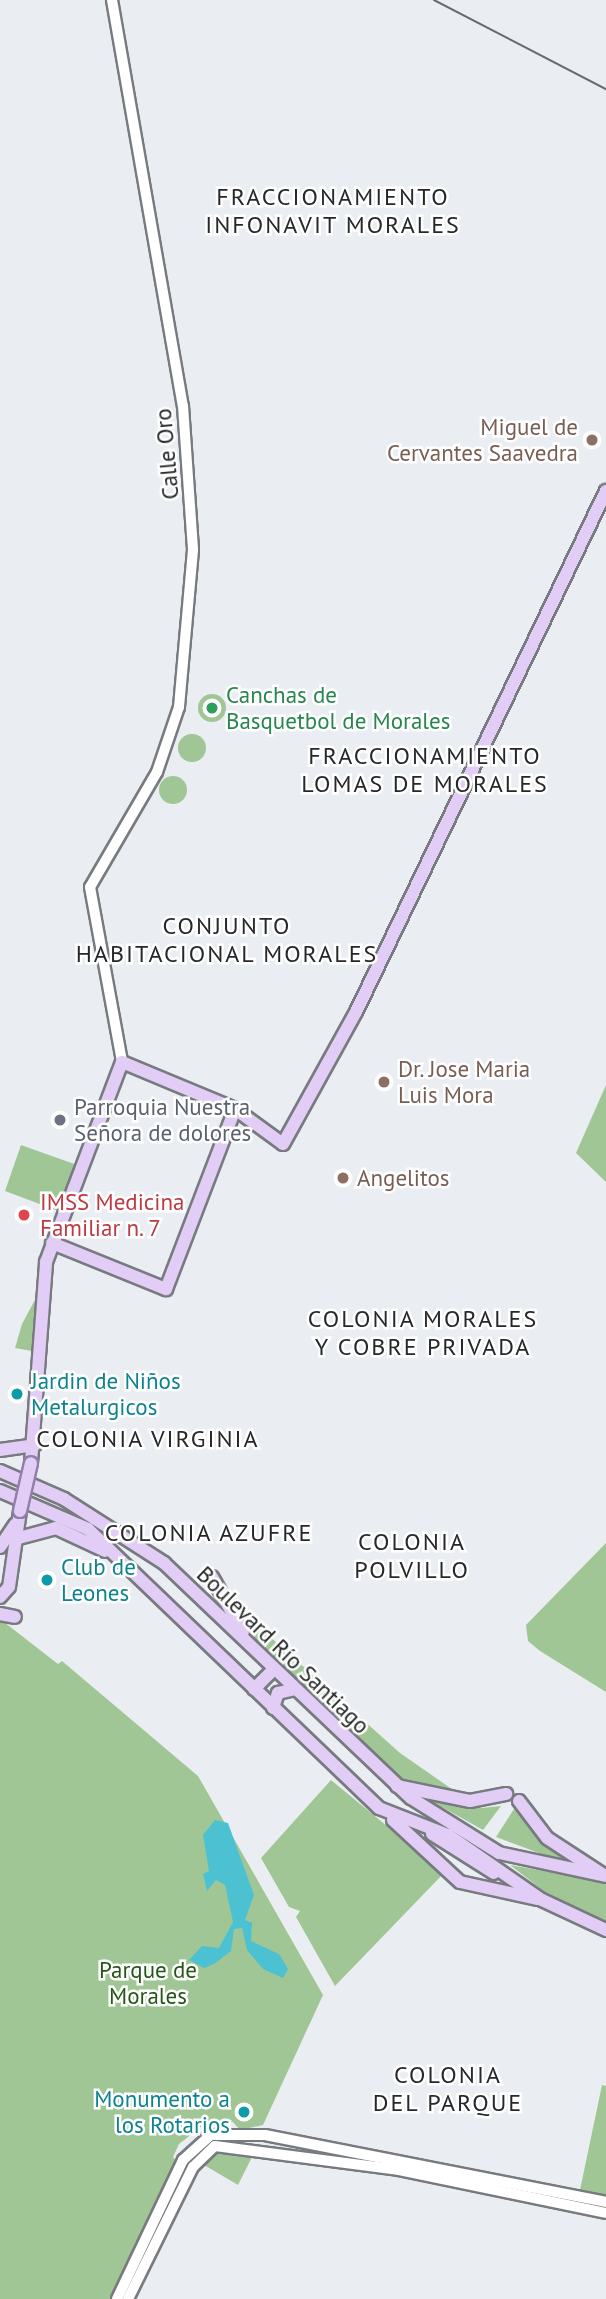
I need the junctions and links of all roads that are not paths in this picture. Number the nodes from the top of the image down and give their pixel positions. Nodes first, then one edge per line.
1 (112, 0) edge
2 (606, 491) edge
3 (122, 1062) junction
4 (235, 1109) junction
5 (52, 1243) junction
6 (35, 1445) junction
7 (0, 1450) edge
8 (0, 1471) edge
9 (0, 1491) edge
10 (19, 1516) junction
11 (15, 1539) junction
12 (0, 1547) edge
13 (117, 1556) junction
14 (4, 1575) edge
15 (212, 1577) dead end
16 (0, 1597) edge
17 (0, 1614) edge
18 (15, 1617) dead end
19 (257, 1653) junction
20 (274, 1669) junction
21 (254, 1689) junction
22 (295, 1689) junction
23 (273, 1708) junction
24 (394, 1785) junction
25 (506, 1794) dead end
26 (519, 1801) dead end
27 (379, 1808) junction
28 (606, 1876) edge
29 (542, 1900) junction
30 (606, 1930) edge
31 (486, 2182) junction
32 (606, 2202) edge
33 (606, 2213) edge
34 (117, 2299) edge
35 (128, 2299) edge

1 - 3 street, Calle Oro
2 - 4 main road
3 - 4 main road
3 - 5 main road
4 - 5 main road
5 - 6 main road
6 - 7 main road
6 - 10 main road, bridge
8 - 19 main road, Boulevard Río Santiago
9 - 13 main road, Boulevard Río Santiago
10 - 11 main road
10 - 12 main road
11 - 13 main road
11 - 14 main road
13 - 21 main road, Boulevard Río Santiago
14 - 16 main road
15 - 19 main road
17 - 18 main road
19 - 20 main road, Boulevard Río Santiago
20 - 21 main road
20 - 22 main road, Boulevard Río Santiago
21 - 23 main road, Boulevard Río Santiago
22 - 23 main road
22 - 24 main road, Boulevard Río Santiago
23 - 27 main road, Boulevard Río Santiago
24 - 25 main road
24 - 28 main road, Boulevard Río Santiago
26 - 28 main road
27 - 29 main road, Boulevard Río Santiago
27 - 29 main road
29 - 30 main road, Boulevard Río Santiago
31 - 32 street
31 - 33 street
31 - 34 street
31 - 35 street

